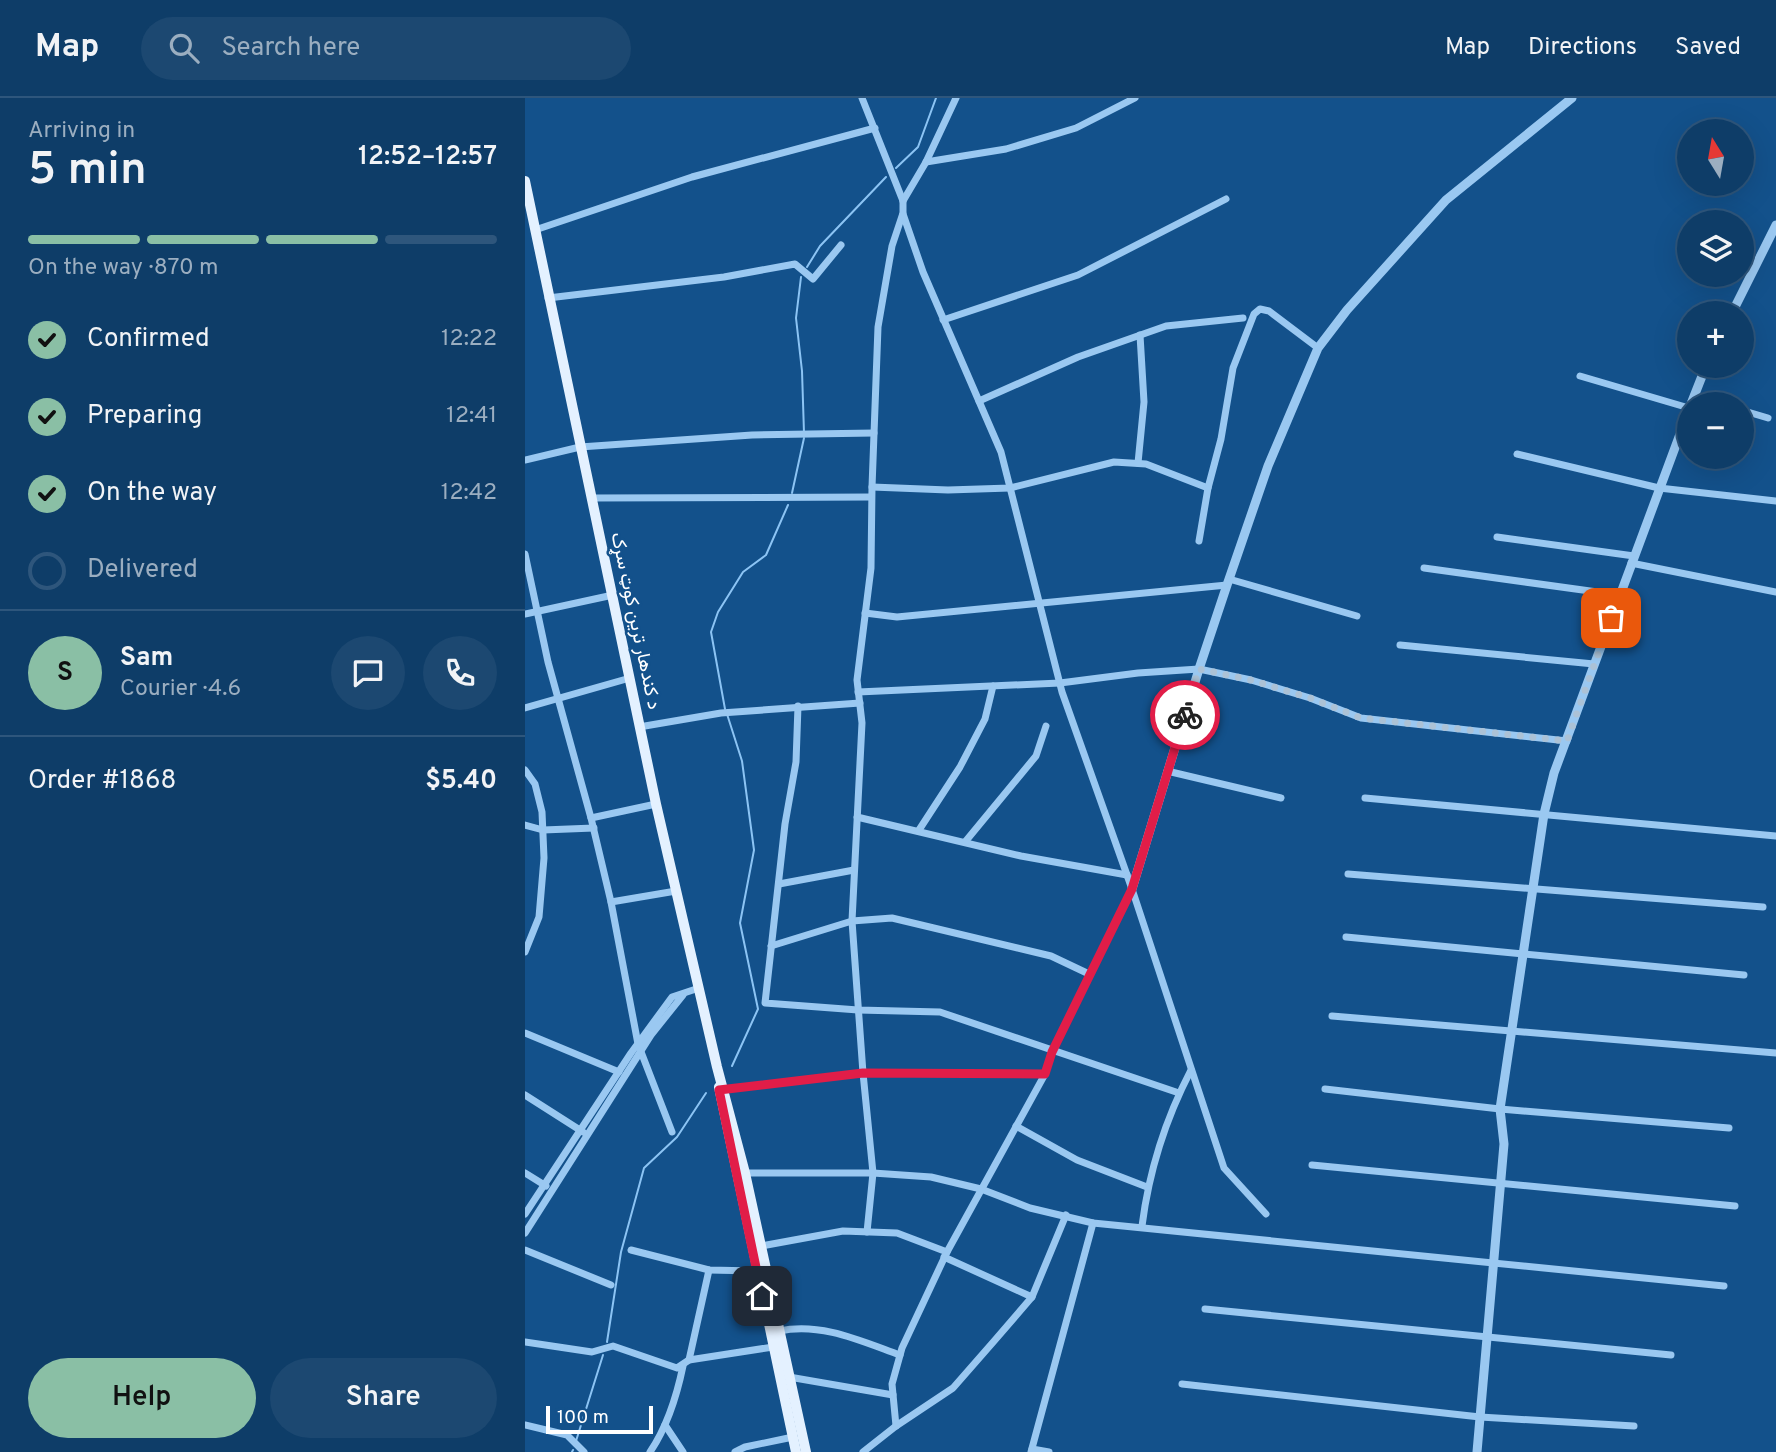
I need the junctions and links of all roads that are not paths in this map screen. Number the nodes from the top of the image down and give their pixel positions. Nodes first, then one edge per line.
1 (862, 98) edge
2 (956, 98) edge
3 (1135, 98) edge
4 (1572, 98) edge
5 (875, 128) junction
6 (926, 162) junction
7 (525, 181) edge
8 (1226, 199) dead end
9 (903, 201) junction
10 (903, 213) junction
11 (1776, 225) edge
12 (534, 230) junction
13 (841, 245) dead end
14 (548, 298) junction
15 (1738, 301) edge
16 (1244, 317) dead end
17 (943, 320) junction
18 (1140, 335) junction
19 (1318, 348) junction
20 (1580, 376) dead end
21 (1677, 400) edge
22 (979, 401) junction
23 (1754, 414) edge
24 (1768, 418) dead end
25 (874, 433) junction
26 (1677, 441) edge
27 (580, 447) junction
28 (1517, 454) dead end
29 (525, 460) edge
30 (1138, 463) junction
31 (871, 486) junction
32 (1010, 488) junction
33 (1208, 488) junction
34 (1659, 488) junction
35 (871, 497) junction
36 (592, 498) junction
37 (1776, 501) edge
38 (1497, 537) dead end
39 (1199, 541) dead end
40 (525, 554) edge
41 (1632, 560) junction
42 (1424, 568) dead end
43 (1228, 582) junction
44 (1776, 592) edge
45 (613, 595) junction
46 (1619, 595) junction
47 (1039, 602) junction
48 (537, 612) junction
49 (865, 613) junction
50 (525, 614) edge
51 (1357, 616) dead end
52 (1401, 645) dead end
53 (1594, 664) junction
54 (1199, 669) junction
55 (630, 678) junction
56 (1060, 683) junction
57 (993, 686) junction
58 (858, 692) junction
59 (558, 699) junction
60 (860, 703) junction
61 (798, 706) junction
62 (525, 708) edge
63 (1046, 726) dead end
64 (639, 727) junction
65 (1567, 741) junction
66 (525, 770) edge
67 (1167, 771) junction
68 (1281, 798) dead end
69 (1365, 798) dead end
70 (656, 804) junction
71 (1544, 814) junction
72 (857, 817) junction
73 (591, 818) junction
74 (525, 825) edge
75 (594, 828) junction
76 (543, 830) junction
77 (919, 830) junction
78 (1776, 836) edge
79 (965, 842) junction
80 (854, 870) junction
81 (1348, 874) dead end
82 (1127, 875) junction
83 (779, 884) junction
84 (1132, 889) junction
85 (1533, 889) junction
86 (676, 891) junction
87 (611, 902) junction
88 (1763, 907) dead end
89 (852, 921) junction
90 (1346, 937) dead end
91 (771, 946) junction
92 (525, 952) edge
93 (1523, 954) junction
94 (1089, 974) junction
95 (1744, 975) dead end
96 (699, 988) junction
97 (858, 1010) junction
98 (1332, 1016) dead end
99 (1511, 1032) junction
100 (525, 1033) edge
101 (640, 1047) junction
102 (1052, 1052) junction
103 (1776, 1053) edge
104 (1191, 1070) junction
105 (619, 1072) junction
106 (863, 1073) junction
107 (1045, 1074) junction
108 (1325, 1089) dead end
109 (722, 1090) junction
110 (1179, 1093) junction
111 (525, 1095) edge
112 (1500, 1109) junction
113 (1016, 1126) junction
114 (1729, 1128) dead end
115 (580, 1130) junction
116 (672, 1132) dead end
117 (588, 1135) junction
118 (1312, 1165) dead end
119 (873, 1172) junction
120 (525, 1173) edge
121 (745, 1173) junction
122 (544, 1185) junction
123 (1500, 1185) junction
124 (1147, 1187) junction
125 (981, 1189) junction
126 (552, 1190) junction
127 (1735, 1206) dead end
128 (525, 1214) edge
129 (1266, 1214) dead end
130 (1066, 1215) junction
131 (1093, 1223) junction
132 (1142, 1226) junction
133 (867, 1232) junction
134 (525, 1233) edge
135 (761, 1246) junction
136 (525, 1250) edge
137 (631, 1250) dead end
138 (946, 1254) junction
139 (1495, 1264) junction
140 (709, 1270) junction
141 (756, 1270) junction
142 (611, 1286) dead end
143 (1724, 1286) dead end
144 (1032, 1297) junction
145 (1205, 1309) dead end
146 (779, 1331) junction
147 (1486, 1337) junction
148 (525, 1342) edge
149 (773, 1348) junction
150 (1671, 1354) dead end
151 (900, 1355) junction
152 (686, 1363) junction
153 (789, 1377) junction
154 (1182, 1384) dead end
155 (893, 1395) junction
156 (1480, 1417) junction
157 (525, 1425) edge
158 (665, 1425) junction
159 (895, 1426) junction
160 (1634, 1426) dead end
161 (793, 1437) junction
162 (1031, 1451) edge
163 (584, 1452) edge
164 (650, 1452) edge
165 (683, 1452) edge
166 (735, 1452) edge
167 (796, 1452) edge
168 (806, 1452) edge
169 (863, 1452) edge
170 (1049, 1452) edge
171 (1477, 1452) edge

1 - 5 street
2 - 6 street
3 - 6 street
4 - 19 street
5 - 9 street
5 - 12 street
6 - 9 street
7 - 12 main road, د کندهار ترين کوټ سړک
8 - 17 street
9 - 10 street
10 - 17 street
10 - 25 street
11 - 15 street
12 - 14 main road, د کندهار ترين کوټ سړک
13 - 14 street
14 - 27 main road, د کندهار ترين کوټ سړک
16 - 18 street
17 - 22 street
18 - 22 street
18 - 30 street
19 - 33 street
19 - 43 street
20 - 21 street
22 - 32 street
23 - 24 street
25 - 27 street
25 - 31 street
26 - 34 street
27 - 29 street
27 - 36 main road, د کندهار ترين کوټ سړک
28 - 34 street
30 - 32 street
30 - 33 street
31 - 32 street
31 - 35 street
32 - 47 street
33 - 39 street
34 - 37 street
34 - 41 street
35 - 36 street
35 - 49 street
36 - 45 main road, د کندهار ترين کوټ سړک
38 - 41 street
40 - 48 street
41 - 44 street
41 - 46 street
42 - 46 street
43 - 47 street
43 - 51 street
43 - 54 street
45 - 48 street
45 - 55 main road, د کندهار ترين کوټ سړک
46 - 53 street
47 - 49 street
47 - 56 street
48 - 50 street
48 - 59 street
49 - 58 street
52 - 53 street
53 - 65 street
54 - 56 street
54 - 65 street
54 - 67 street
55 - 59 street
55 - 64 main road, د کندهار ترين کوټ سړک
56 - 57 street
56 - 82 street
57 - 58 street
57 - 77 street
58 - 60 street
59 - 62 street
59 - 73 street
60 - 61 street
60 - 72 street
61 - 64 street
61 - 83 street
63 - 79 street
64 - 70 main road, د کندهار ترين کوټ سړک
65 - 71 street
66 - 76 street
67 - 68 street
67 - 84 street
69 - 71 street
70 - 73 street
70 - 86 main road, د کندهار ترين کوټ سړک
71 - 78 street
71 - 85 street
72 - 77 street
72 - 80 street
73 - 75 street
74 - 76 street
75 - 76 street
75 - 87 street
76 - 92 street
77 - 79 street
79 - 82 street
80 - 83 street
80 - 89 street
81 - 85 street
82 - 84 street
83 - 91 street
84 - 94 street
84 - 104 street
85 - 88 street
85 - 93 street
86 - 87 street
86 - 96 main road, د کندهار ترين کوټ سړک
87 - 101 street
89 - 91 street
89 - 94 street
89 - 97 street
90 - 93 street
91 - 97 street
93 - 95 street
93 - 99 street
94 - 102 street
96 - 101 street
96 - 109 main road, د کندهار ترين کوټ سړک
97 - 102 street
97 - 106 street
98 - 99 street
99 - 103 street
99 - 112 street
100 - 105 street
101 - 105 street
101 - 116 street
101 - 117 street
102 - 107 street
102 - 110 street
104 - 110 street
104 - 129 street
105 - 115 street
106 - 107 street
106 - 109 street
106 - 119 street
107 - 113 street
108 - 112 street
109 - 121 main road, د کندهار ترين کوټ سړک
109 - 141 main road, د کندهار ترين کوټ سړک
110 - 124 street
111 - 115 street
112 - 114 street
112 - 123 street
113 - 124 street
113 - 125 street
115 - 117 street
115 - 122 street
117 - 126 street
118 - 123 street
119 - 121 street
119 - 125 street
119 - 133 street
120 - 122 street
121 - 135 main road, د کندهار ترين کوټ سړک
122 - 126 street
122 - 128 street
123 - 127 street
123 - 139 street
124 - 132 street
125 - 130 street
125 - 138 street
126 - 134 street
130 - 131 street
130 - 144 street
131 - 132 street
131 - 162 street
132 - 139 street
133 - 135 street
133 - 138 street
135 - 146 main road, د کندهار ترين کوټ سړک
136 - 142 street
137 - 140 street
138 - 144 street
138 - 151 street
139 - 143 street
139 - 147 street
140 - 141 street
140 - 152 street
141 - 149 main road, د کندهار ترين کوټ سړک
144 - 159 street
145 - 147 street
146 - 151 street
146 - 153 main road, د کندهار ترين کوټ سړک
147 - 150 street
147 - 156 street
148 - 152 street
149 - 152 street
149 - 161 main road, د کندهار ترين کوټ سړک
151 - 155 street
152 - 158 street
153 - 155 street
153 - 168 main road, د کندهار ترين کوټ سړک
154 - 156 street
155 - 159 street
156 - 160 street
156 - 171 street
157 - 163 street
158 - 164 street
158 - 165 street
159 - 169 street
161 - 166 street
161 - 167 main road, د کندهار ترين کوټ سړک
162 - 170 street

